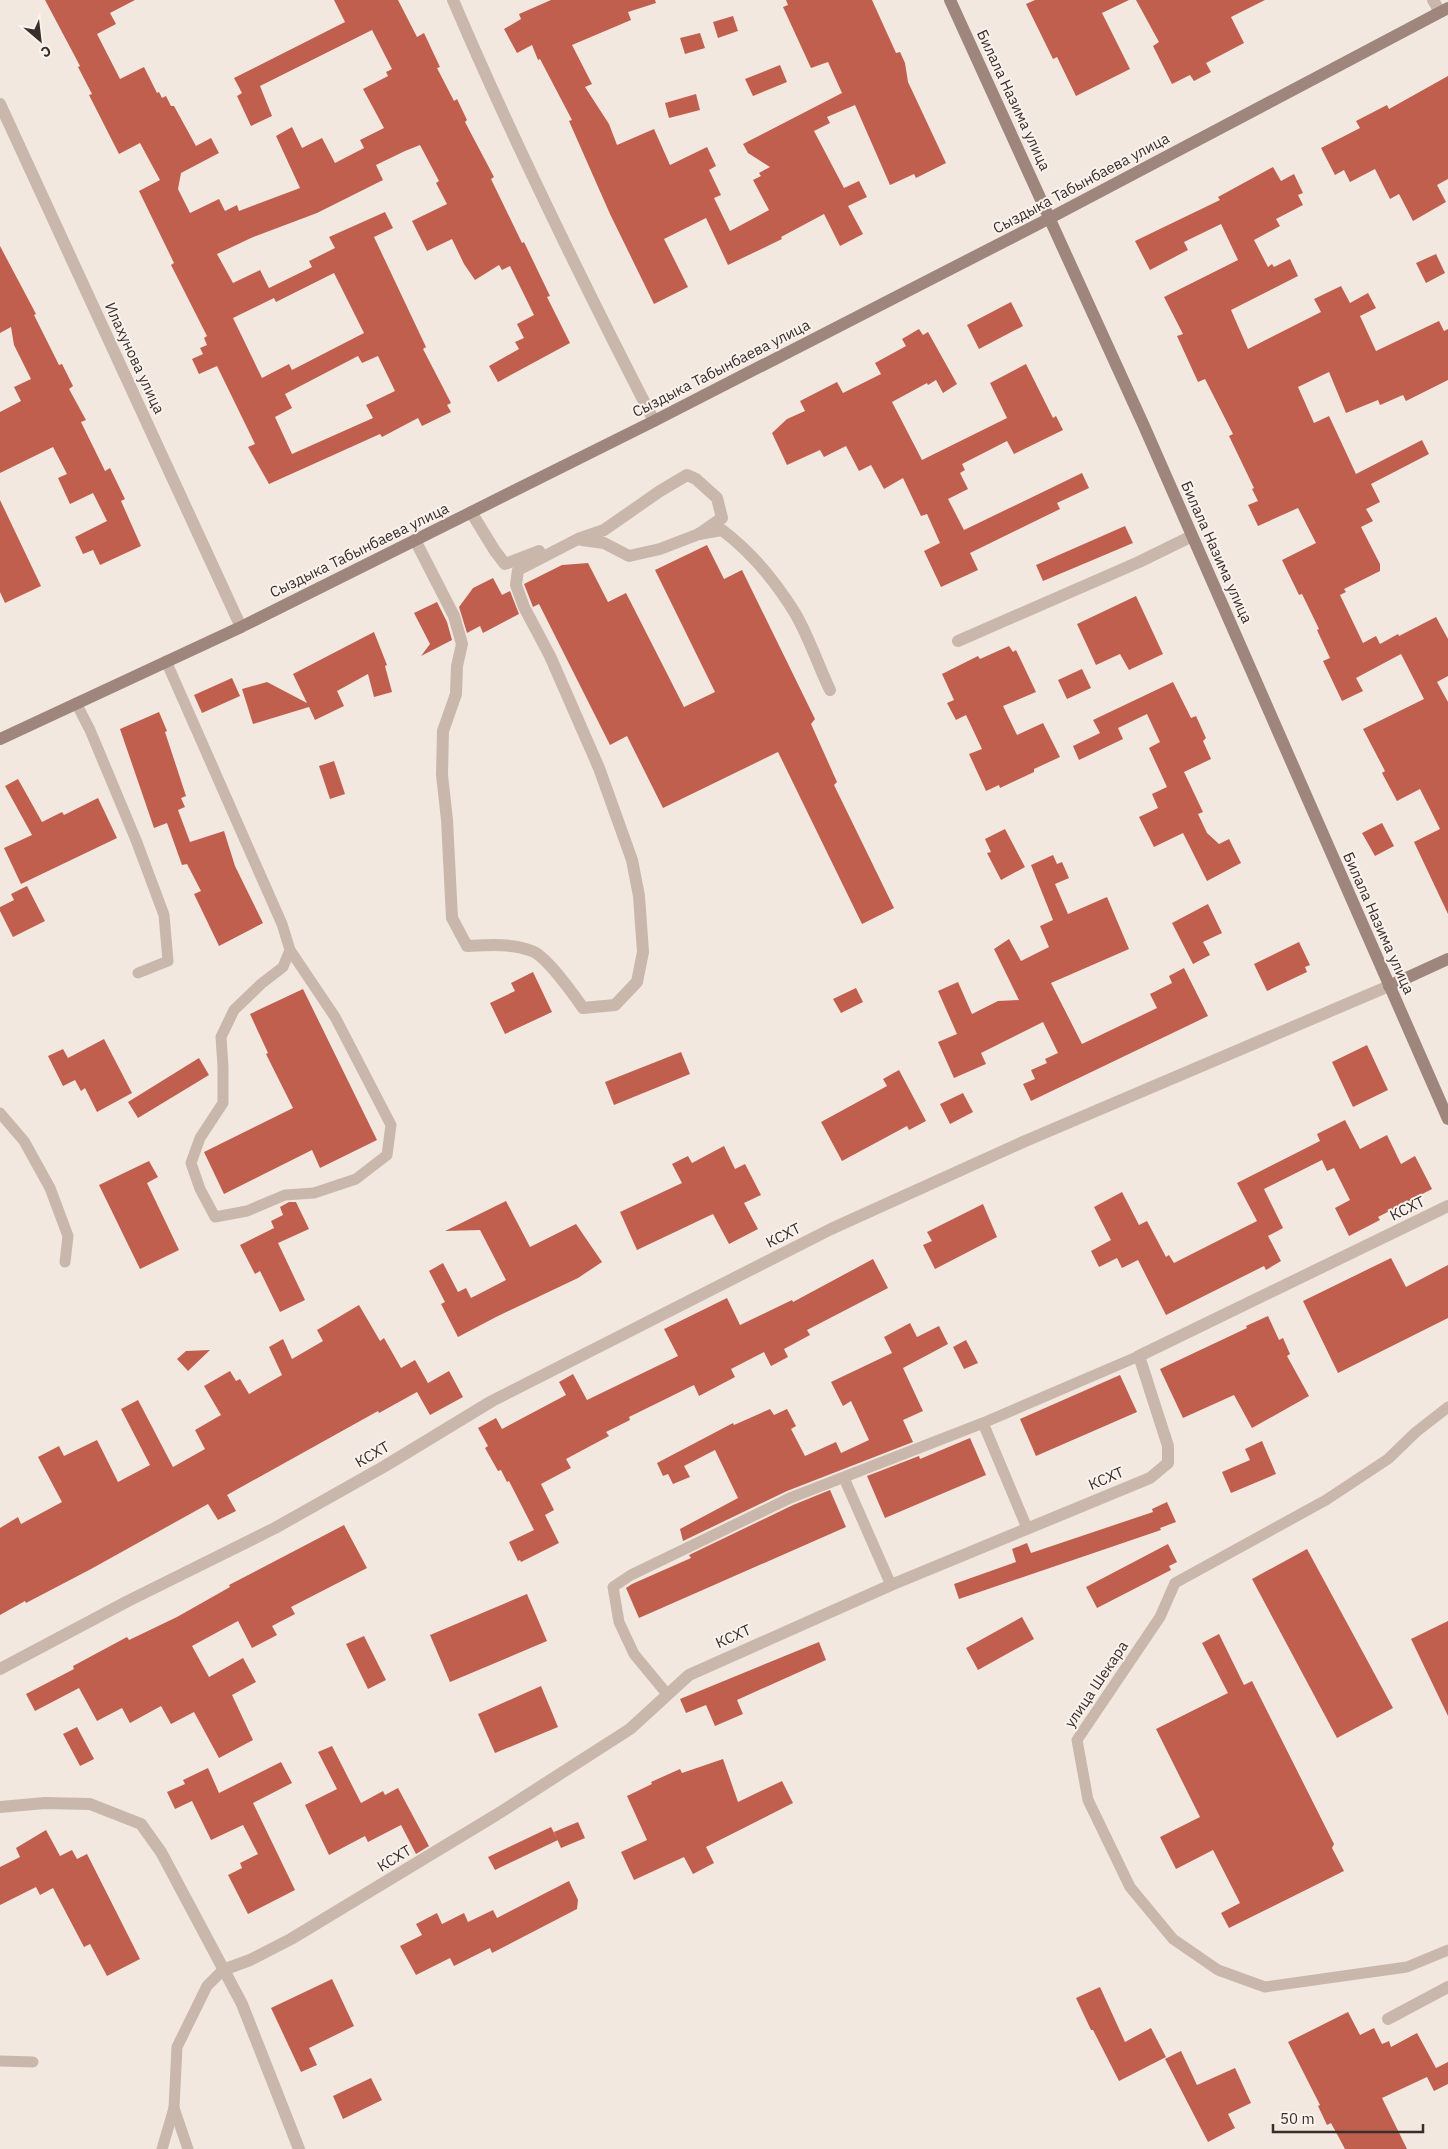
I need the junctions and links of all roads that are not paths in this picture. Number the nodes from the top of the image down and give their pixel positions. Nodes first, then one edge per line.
1 (453, 0) edge
2 (950, 0) edge
3 (1434, 0) edge
4 (1444, 10) edge
5 (0, 104) edge
6 (1050, 218) junction
7 (654, 421) junction
8 (471, 512) junction
9 (699, 534) junction
10 (1192, 536) junction
11 (578, 539) junction
12 (415, 540) junction
13 (240, 627) junction
14 (958, 641) dead end
15 (166, 661) junction
16 (830, 690) dead end
17 (76, 703) junction
18 (0, 739) edge
19 (290, 950) junction
20 (1448, 959) edge
21 (138, 973) dead end
22 (1389, 986) junction
23 (0, 1114) edge
24 (1448, 1119) edge
25 (1448, 1206) edge
26 (65, 1262) dead end
27 (1139, 1356) junction
28 (1448, 1407) edge
29 (983, 1423) junction
30 (844, 1478) junction
31 (1028, 1528) junction
32 (891, 1585) junction
33 (0, 1669) edge
34 (666, 1694) junction
35 (0, 1807) edge
36 (1448, 1950) edge
37 (223, 1970) junction
38 (1448, 1986) edge
39 (1388, 2019) dead end
40 (0, 2061) edge
41 (34, 2062) dead end
42 (174, 2108) junction
43 (162, 2149) edge
44 (188, 2149) edge
45 (299, 2149) edge

1 - 7 street
2 - 6 street, Билала Назима улица
3 - 4 street
4 - 6 street, Сыздыка Табынбаева улица
5 - 13 street, Илахунова улица
6 - 7 street, Сыздыка Табынбаева улица
6 - 10 street, Билала Назима улица
7 - 8 street, Сыздыка Табынбаева улица
8 - 11 street
8 - 12 street, Сыздыка Табынбаева улица
9 - 11 street
9 - 11 street
9 - 16 street
10 - 14 street
10 - 22 street, Билала Назима улица
11 - 12 street
12 - 13 street, Сыздыка Табынбаева улица
13 - 15 street, Сыздыка Табынбаева улица
15 - 17 street, Сыздыка Табынбаева улица
15 - 19 lane
17 - 18 street, Сыздыка Табынбаева улица
17 - 21 lane
19 - 19 lane
20 - 22 street
22 - 24 street, Билала Назима улица
22 - 33 street, КСХТ
23 - 26 lane
25 - 27 street, КСХТ
27 - 29 lane
27 - 31 street, КСХТ
28 - 36 lane, улица Шекара
29 - 30 lane
29 - 31 lane
30 - 32 lane
30 - 34 lane
31 - 32 street, КСХТ
32 - 34 street, КСХТ
34 - 37 street, КСХТ
35 - 37 street
37 - 42 lane
37 - 45 street
38 - 39 street
40 - 41 lane
42 - 43 lane
42 - 44 lane

